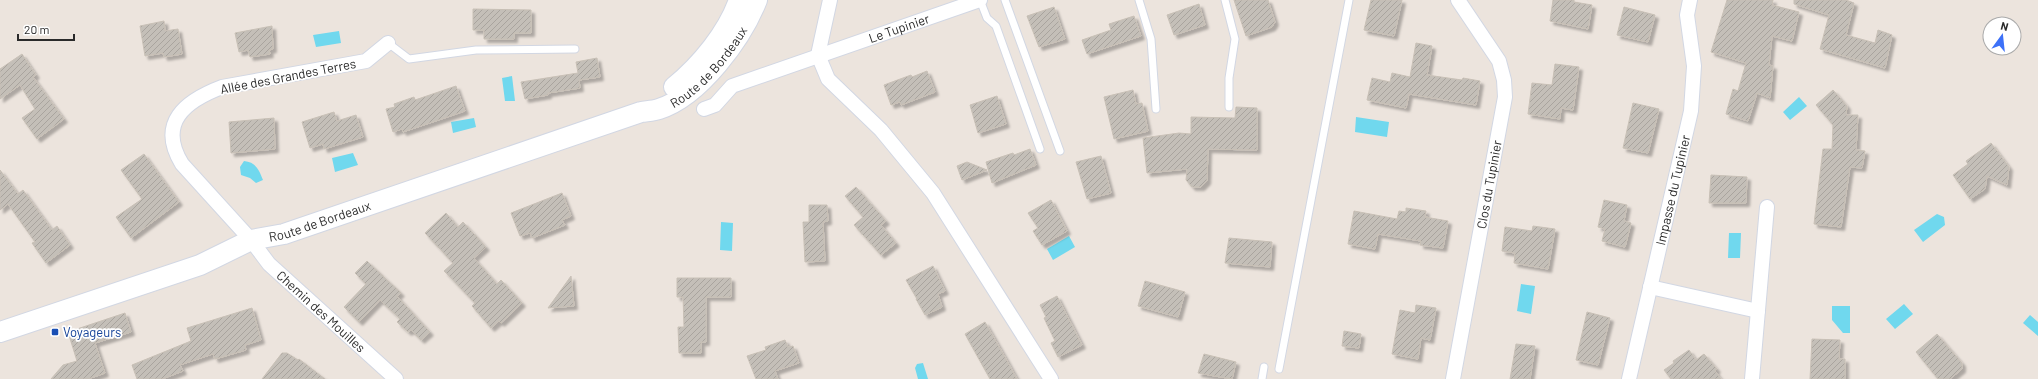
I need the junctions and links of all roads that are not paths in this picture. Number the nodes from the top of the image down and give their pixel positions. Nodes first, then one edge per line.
1 (739, 0) edge
2 (757, 0) edge
3 (830, 0) edge
4 (980, 0) edge
5 (1005, 0) edge
6 (1139, 0) edge
7 (1225, 0) edge
8 (1349, 0) edge
9 (1458, 0) edge
10 (1690, 0) edge
11 (388, 43) joint
12 (576, 49) dead end
13 (818, 55) junction
14 (1229, 107) dead end
15 (704, 109) dead end
16 (1156, 109) dead end
17 (641, 112) junction
18 (1040, 149) dead end
19 (1060, 151) dead end
20 (1767, 208) dead end
21 (251, 240) junction
22 (1650, 287) junction
23 (1758, 311) junction
24 (0, 332) edge
25 (1264, 367) dead end
26 (1279, 369) dead end
27 (396, 379) edge
28 (1051, 379) edge
29 (1262, 379) edge
30 (1453, 379) edge
31 (1629, 379) edge
32 (1752, 379) edge

1 - 17 main road, Route de Bordeaux
2 - 17 main road, Route de Bordeaux
3 - 13 street
4 - 13 street, Le Tupinier
4 - 18 lane
5 - 19 lane
6 - 16 lane
7 - 14 lane
8 - 26 lane
9 - 30 street, Clos du Tupinier
10 - 22 street, Impasse du Tupinier
11 - 12 lane
11 - 21 street, Allée des Grandes Terres
13 - 15 street, Le Tupinier
13 - 28 street
17 - 21 main road, Route de Bordeaux
20 - 23 street
21 - 24 main road, Route de Bordeaux
21 - 27 street, Chemin des Mouilles
22 - 23 street
22 - 31 street, Impasse du Tupinier
23 - 32 street
25 - 29 lane

